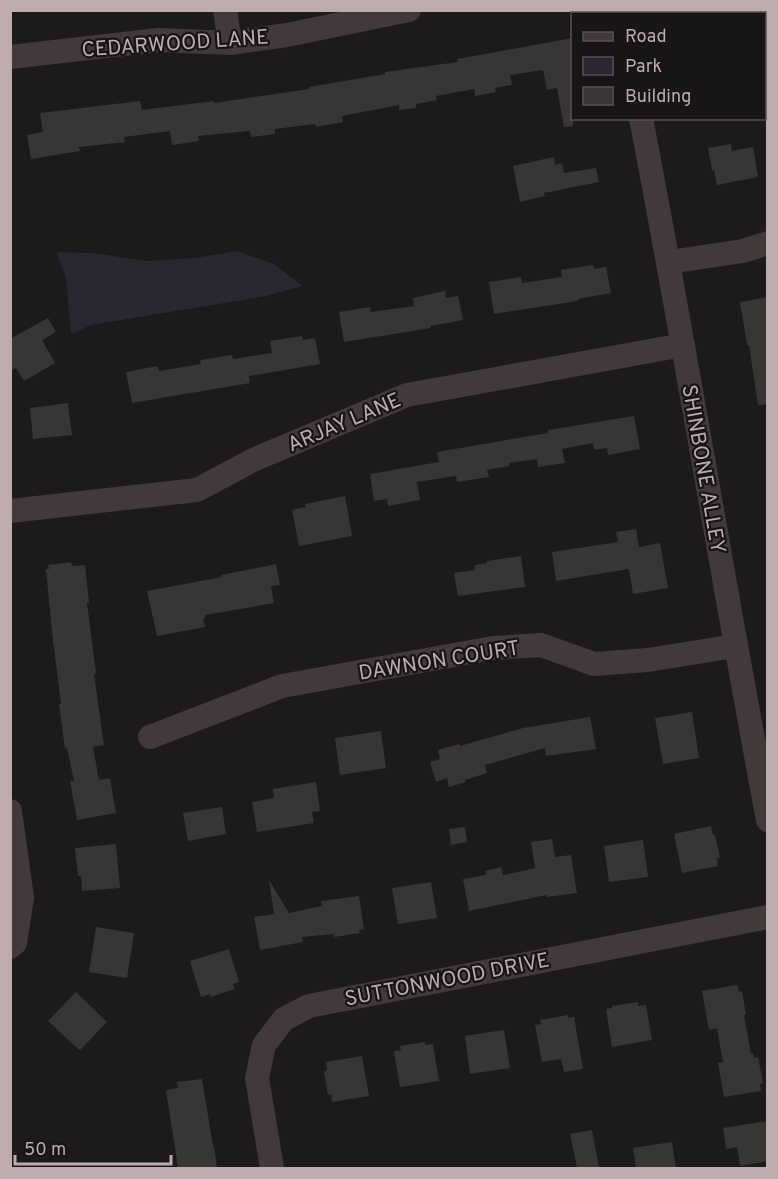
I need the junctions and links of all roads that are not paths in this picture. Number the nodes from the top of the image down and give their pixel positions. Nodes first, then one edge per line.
1 (225, 10) edge
2 (409, 10) edge
3 (230, 44) junction
4 (10, 57) edge
5 (641, 120) edge
6 (768, 243) edge
7 (669, 262) junction
8 (683, 345) junction
9 (10, 511) edge
10 (735, 646) junction
11 (150, 737) dead end
12 (10, 811) edge
13 (768, 820) edge
14 (768, 917) edge
15 (10, 947) edge
16 (272, 1168) edge

1 - 3 street
2 - 3 street, CEDARWOOD LANE
3 - 4 street, CEDARWOOD LANE
5 - 7 street, SHINBONE ALLEY
6 - 7 street
7 - 8 street, SHINBONE ALLEY
8 - 9 street, ARJAY LANE
8 - 10 street, SHINBONE ALLEY
10 - 11 street, DAWNON COURT
10 - 13 street, SHINBONE ALLEY
12 - 15 street
14 - 16 street, SUTTONWOOD DRIVE

